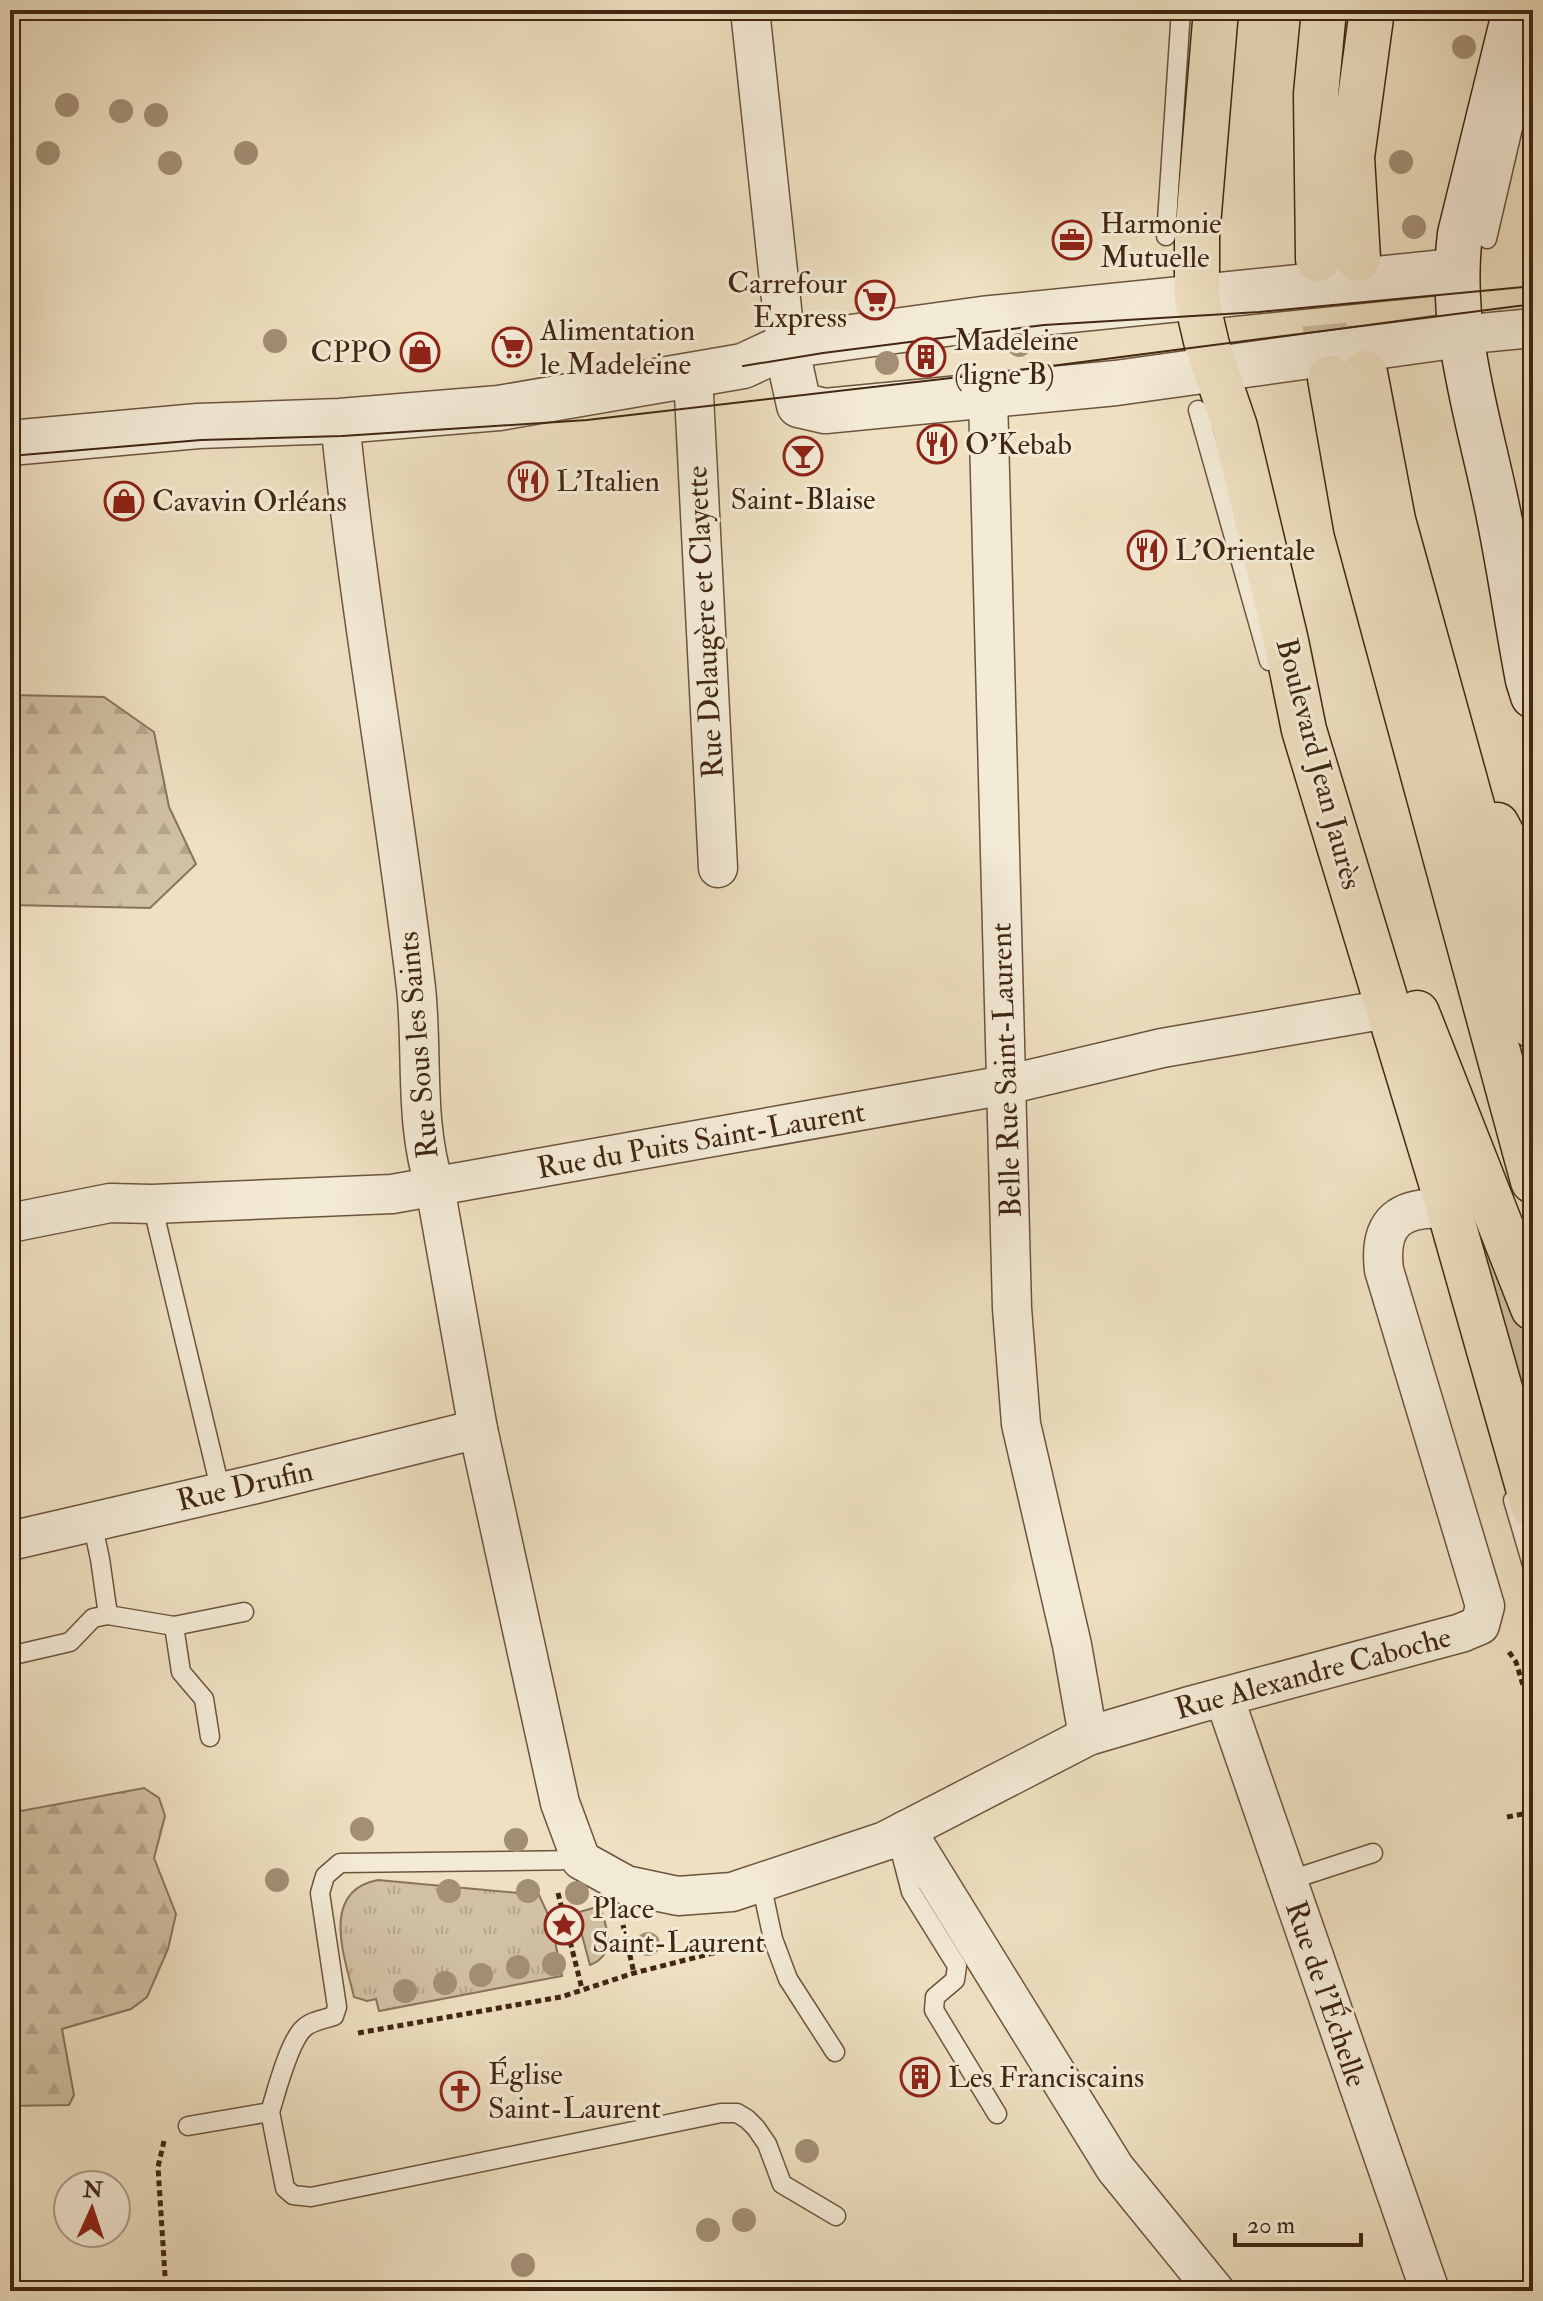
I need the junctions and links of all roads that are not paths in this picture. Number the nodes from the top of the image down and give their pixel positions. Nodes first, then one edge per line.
1 (750, 10) edge
2 (1181, 10) edge
3 (1216, 10) edge
4 (1324, 10) edge
5 (1372, 10) edge
6 (1515, 10) edge
7 (1533, 42) edge
8 (1166, 236) dead end
9 (1487, 239) dead end
10 (1455, 271) junction
11 (1197, 298) junction
12 (1533, 328) edge
13 (1460, 335) junction
14 (786, 346) junction
15 (1215, 369) junction
16 (693, 375) junction
17 (988, 397) junction
18 (1198, 410) dead end
19 (340, 421) junction
20 (10, 443) edge
21 (1495, 497) junction
22 (1533, 590) edge
23 (1279, 670) junction
24 (1533, 696) edge
25 (1454, 741) junction
26 (718, 868) dead end
27 (1533, 895) edge
28 (1338, 906) dead end
29 (1373, 1011) junction
30 (1533, 1026) edge
31 (1006, 1085) junction
32 (1533, 1181) edge
33 (435, 1187) junction
34 (152, 1204) junction
35 (1432, 1208) junction
36 (10, 1223) edge
37 (1533, 1308) edge
38 (478, 1429) junction
39 (1502, 1463) dead end
40 (221, 1492) junction
41 (1533, 1505) edge
42 (92, 1522) junction
43 (10, 1541) edge
44 (1533, 1568) edge
45 (244, 1612) dead end
46 (108, 1615) junction
47 (174, 1626) junction
48 (18, 1654) dead end
49 (1224, 1697) junction
50 (1088, 1736) junction
51 (210, 1737) dead end
52 (896, 1835) junction
53 (1373, 1853) dead end
54 (581, 1860) junction
55 (1287, 1881) junction
56 (761, 1883) junction
57 (835, 2052) dead end
58 (270, 2112) junction
59 (997, 2114) dead end
60 (188, 2126) road end
61 (836, 2216) dead end
62 (1215, 2291) edge
63 (1430, 2291) edge

1 - 14 street
2 - 8 lane
3 - 11 main road, Boulevard Jean Jaurès
4 - 5 main road
6 - 10 street
7 - 9 lane
10 - 11 street
10 - 13 street
11 - 14 street
11 - 15 main road, Boulevard Jean Jaurès
12 - 13 street
13 - 15 street
13 - 21 street
14 - 16 street
14 - 17 street
15 - 17 street
15 - 23 main road, Boulevard Jean Jaurès
16 - 19 street
16 - 26 street, Rue Delaugère et Clayette
17 - 31 street, Belle Rue Saint-Laurent
18 - 23 lane, Boulevard Jean Jaurès
19 - 20 street
19 - 33 street, Rue Sous les Saints
21 - 22 street
21 - 24 street
23 - 28 lane, Boulevard Jean Jaurès
23 - 29 main road, Boulevard Jean Jaurès
23 - 37 main road
25 - 27 main road
25 - 30 main road
25 - 32 main road
29 - 31 street, Rue du Puits Saint-Laurent
29 - 35 main road, Boulevard Jean Jaurès
31 - 33 street, Rue du Puits Saint-Laurent
31 - 50 street, Belle Rue Saint-Laurent
33 - 34 street, Rue du Puits Saint-Laurent
33 - 38 street, Rue Sous les Saints
34 - 36 street, Rue du Puits Saint-Laurent
34 - 40 lane
35 - 41 main road, Boulevard Jean Jaurès
35 - 49 street, Rue Alexandre Caboche
38 - 40 street, Rue Drufin
38 - 54 street, Rue Sous les Saints
39 - 44 lane
40 - 42 street, Rue Drufin
42 - 43 street, Rue Drufin
42 - 46 lane
45 - 47 lane
46 - 47 lane
46 - 48 lane
47 - 51 lane
49 - 50 street, Rue Alexandre Caboche
49 - 55 street, Rue de l'Échelle
50 - 52 street, Rue Alexandre Caboche
52 - 56 street
52 - 59 lane
52 - 62 street
53 - 55 lane
54 - 56 street
54 - 58 lane
55 - 63 street, Rue de l'Échelle
56 - 57 lane
58 - 60 lane
58 - 61 lane

